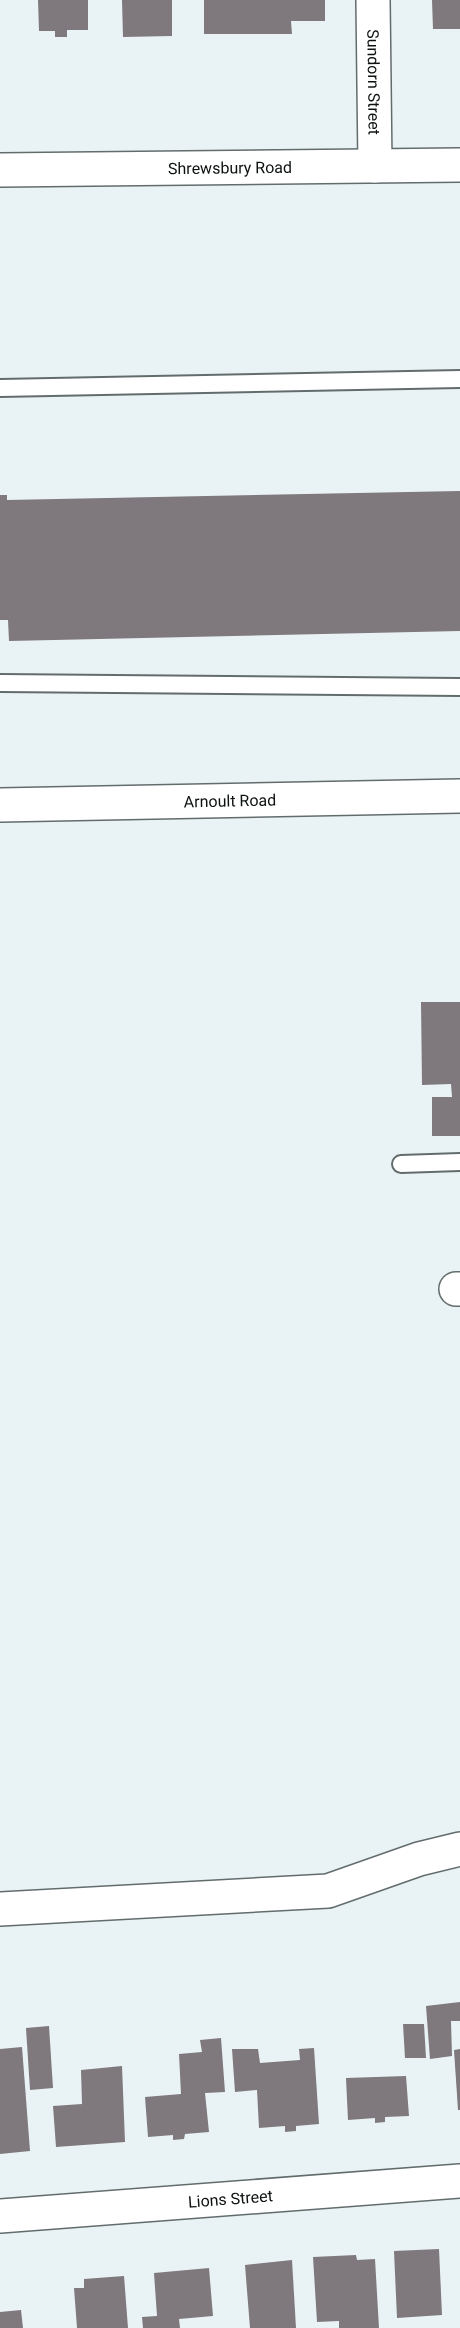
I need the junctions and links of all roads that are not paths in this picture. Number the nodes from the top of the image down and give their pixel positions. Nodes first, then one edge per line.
1 (373, 0) edge
2 (375, 165) junction
3 (460, 165) edge
4 (0, 170) edge
5 (460, 379) edge
6 (0, 388) edge
7 (0, 683) edge
8 (460, 687) edge
9 (460, 796) edge
10 (0, 805) edge
11 (460, 1162) edge
12 (400, 1164) dead end
13 (460, 1849) edge
14 (0, 1909) edge
15 (460, 2181) edge
16 (0, 2216) edge

1 - 2 street, Sundorn Street
2 - 3 street, Shrewsbury Road
2 - 4 street, Shrewsbury Road
5 - 6 lane
7 - 8 lane
9 - 10 street, Arnoult Road
11 - 12 lane
13 - 14 street
15 - 16 street, Lions Street

